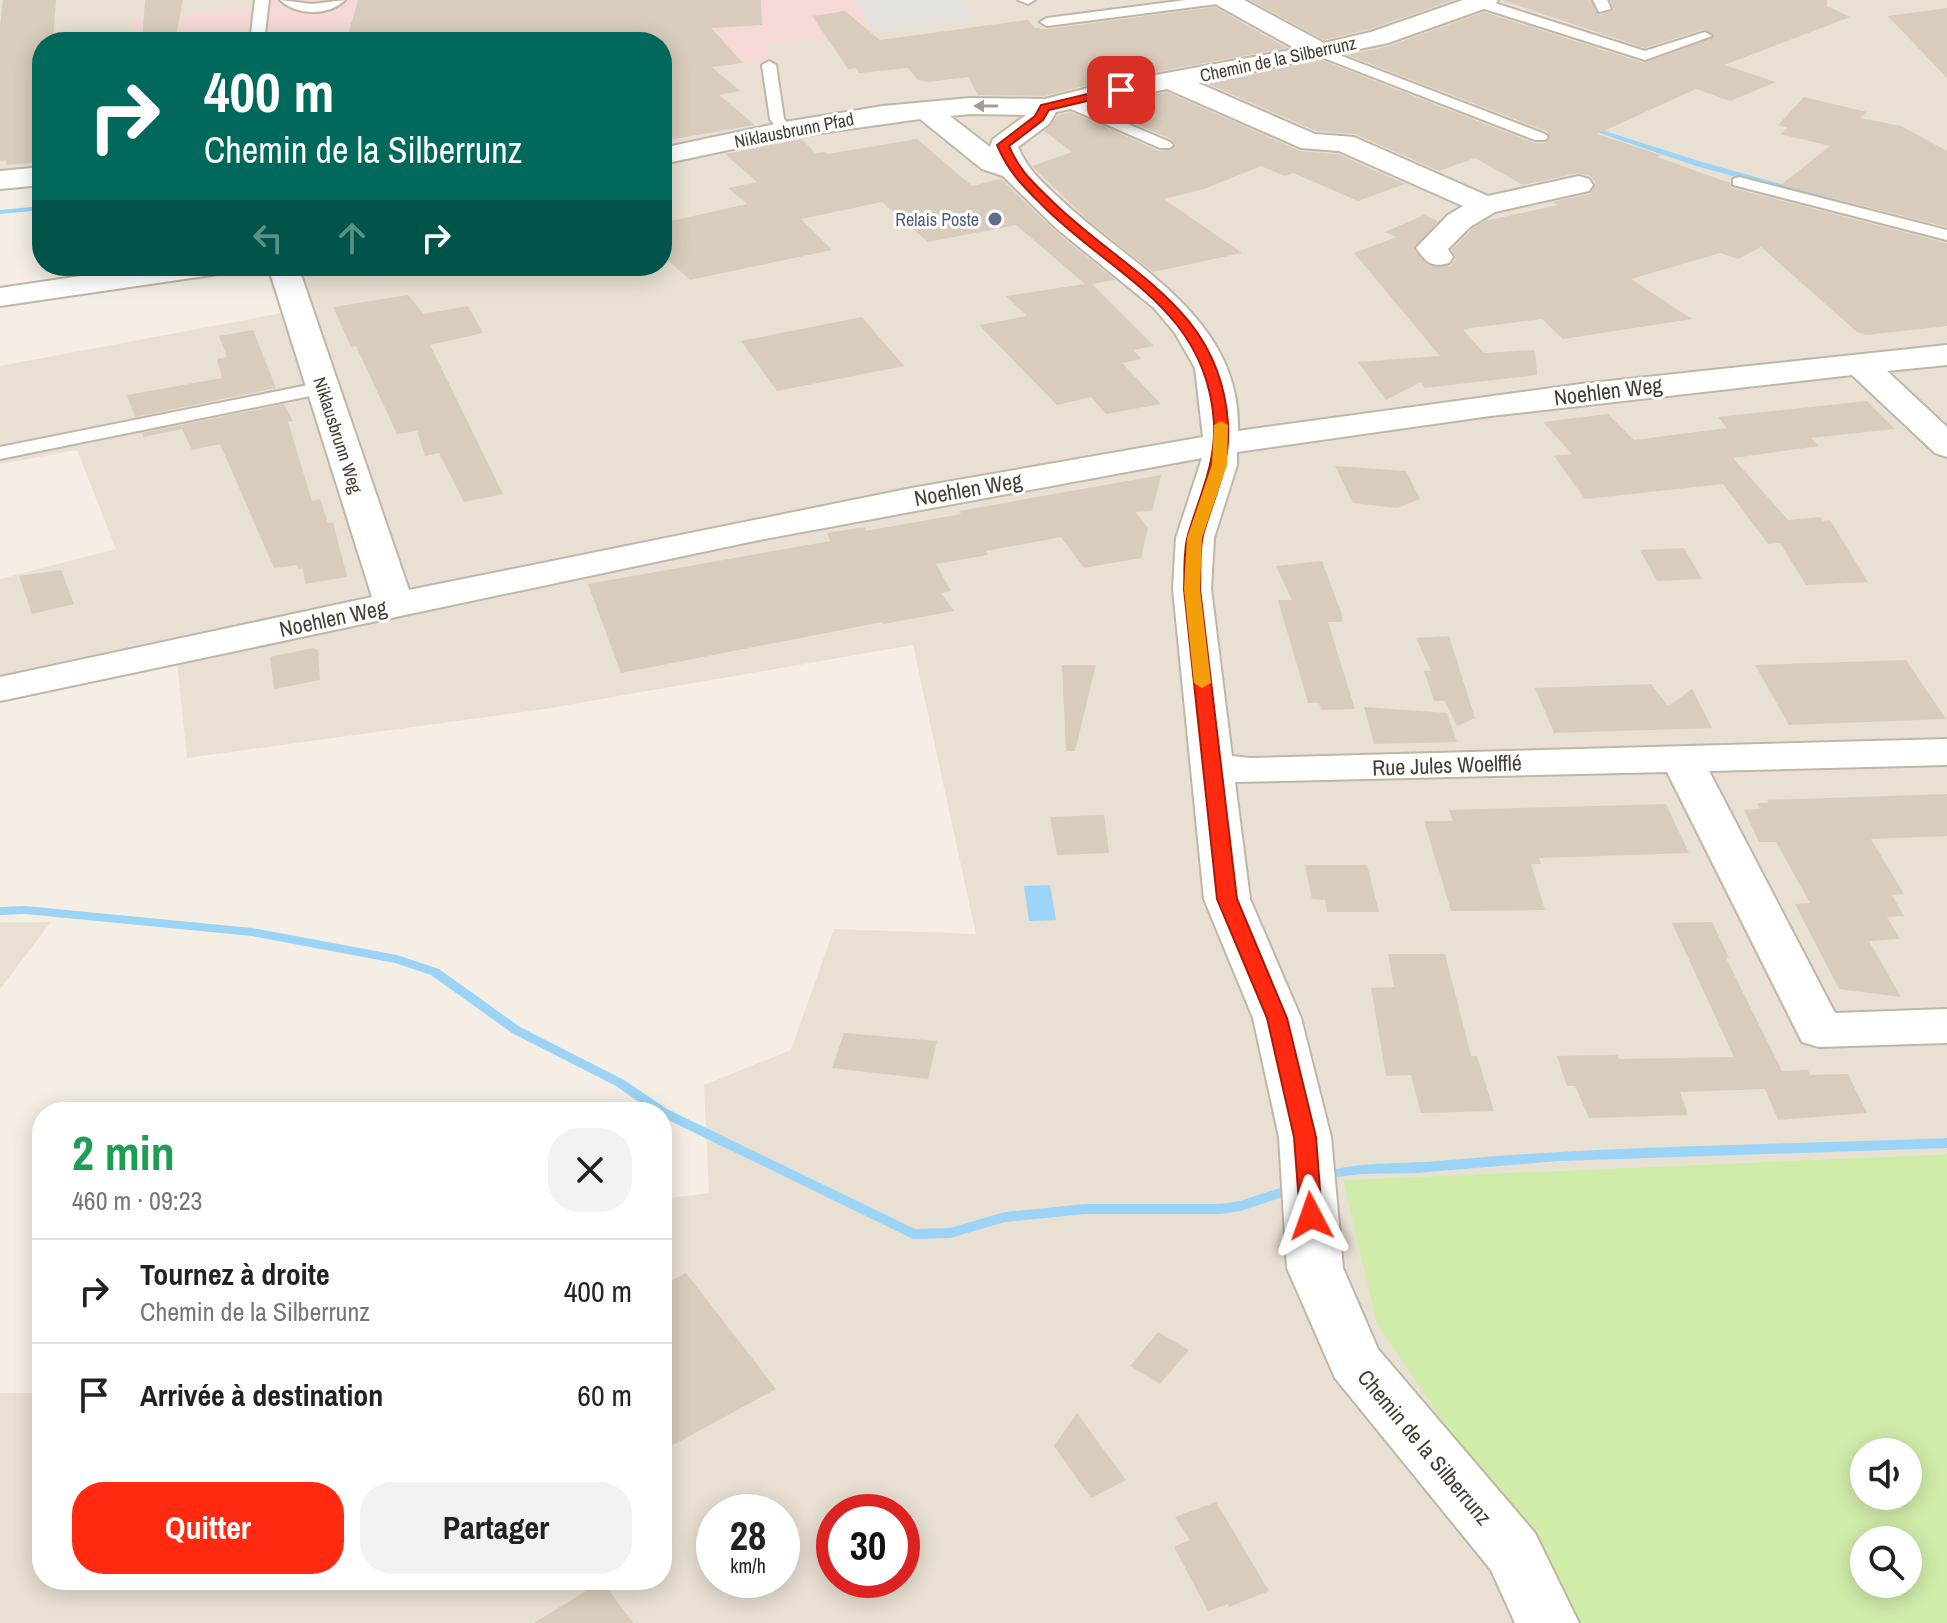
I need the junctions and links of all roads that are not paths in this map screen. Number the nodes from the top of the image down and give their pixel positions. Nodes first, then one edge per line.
1 (262, 0) edge
2 (287, 0) edge
3 (338, 0) edge
4 (1217, 0) edge
5 (1226, 0) edge
6 (1483, 1) edge
7 (1047, 22) dead end
8 (258, 32) edge
9 (1705, 36) dead end
10 (1321, 52) junction
11 (769, 65) dead end
12 (1171, 81) junction
13 (1056, 105) junction
14 (927, 111) junction
15 (785, 130) junction
16 (1540, 137) dead end
17 (1165, 145) dead end
18 (672, 154) edge
19 (1008, 157) junction
20 (32, 177) edge
21 (0, 180) edge
22 (1739, 182) dead end
23 (1579, 185) dead end
24 (1485, 205) junction
25 (1947, 235) edge
26 (1438, 257) dead end
27 (144, 276) edge
28 (286, 276) edge
29 (0, 297) edge
30 (1947, 355) edge
31 (1860, 364) junction
32 (323, 388) junction
33 (1218, 445) junction
34 (1947, 446) edge
35 (0, 453) edge
36 (394, 604) junction
37 (0, 689) edge
38 (1947, 752) edge
39 (1681, 758) junction
40 (1213, 766) junction
41 (1947, 1026) edge
42 (1547, 1623) edge

1 - 8 lane
2 - 3 lane
4 - 7 lane
5 - 10 street
6 - 9 lane
6 - 10 street, Chemin de la Silberrunz
10 - 12 street, Chemin de la Silberrunz
10 - 16 lane
11 - 15 lane
12 - 13 street, Chemin de la Silberrunz
12 - 24 street
13 -> 14 street, Chemin de la Silberrunz
13 - 17 lane, Chemin de la Silberrunz
13 - 19 street
14 - 15 street, Niklausbrunn Pfad
14 - 19 street
15 - 18 street, Niklausbrunn Pfad
19 - 33 street, Chemin de la Silberrunz
20 - 21 street
22 - 25 lane
23 - 24 street
24 - 26 street
27 - 29 street
28 - 32 street, Niklausbrunn Weg
30 - 31 street, Noehlen Weg
31 - 33 street, Noehlen Weg
31 - 34 street
32 - 35 lane
32 - 36 street, Niklausbrunn Weg
33 - 36 street, Noehlen Weg
33 - 40 street, Chemin de la Silberrunz
36 - 37 street, Noehlen Weg
38 - 39 street, Rue Jules Woelfflé
39 - 40 street, Rue Jules Woelfflé
39 - 41 street
40 - 42 street, Chemin de la Silberrunz

